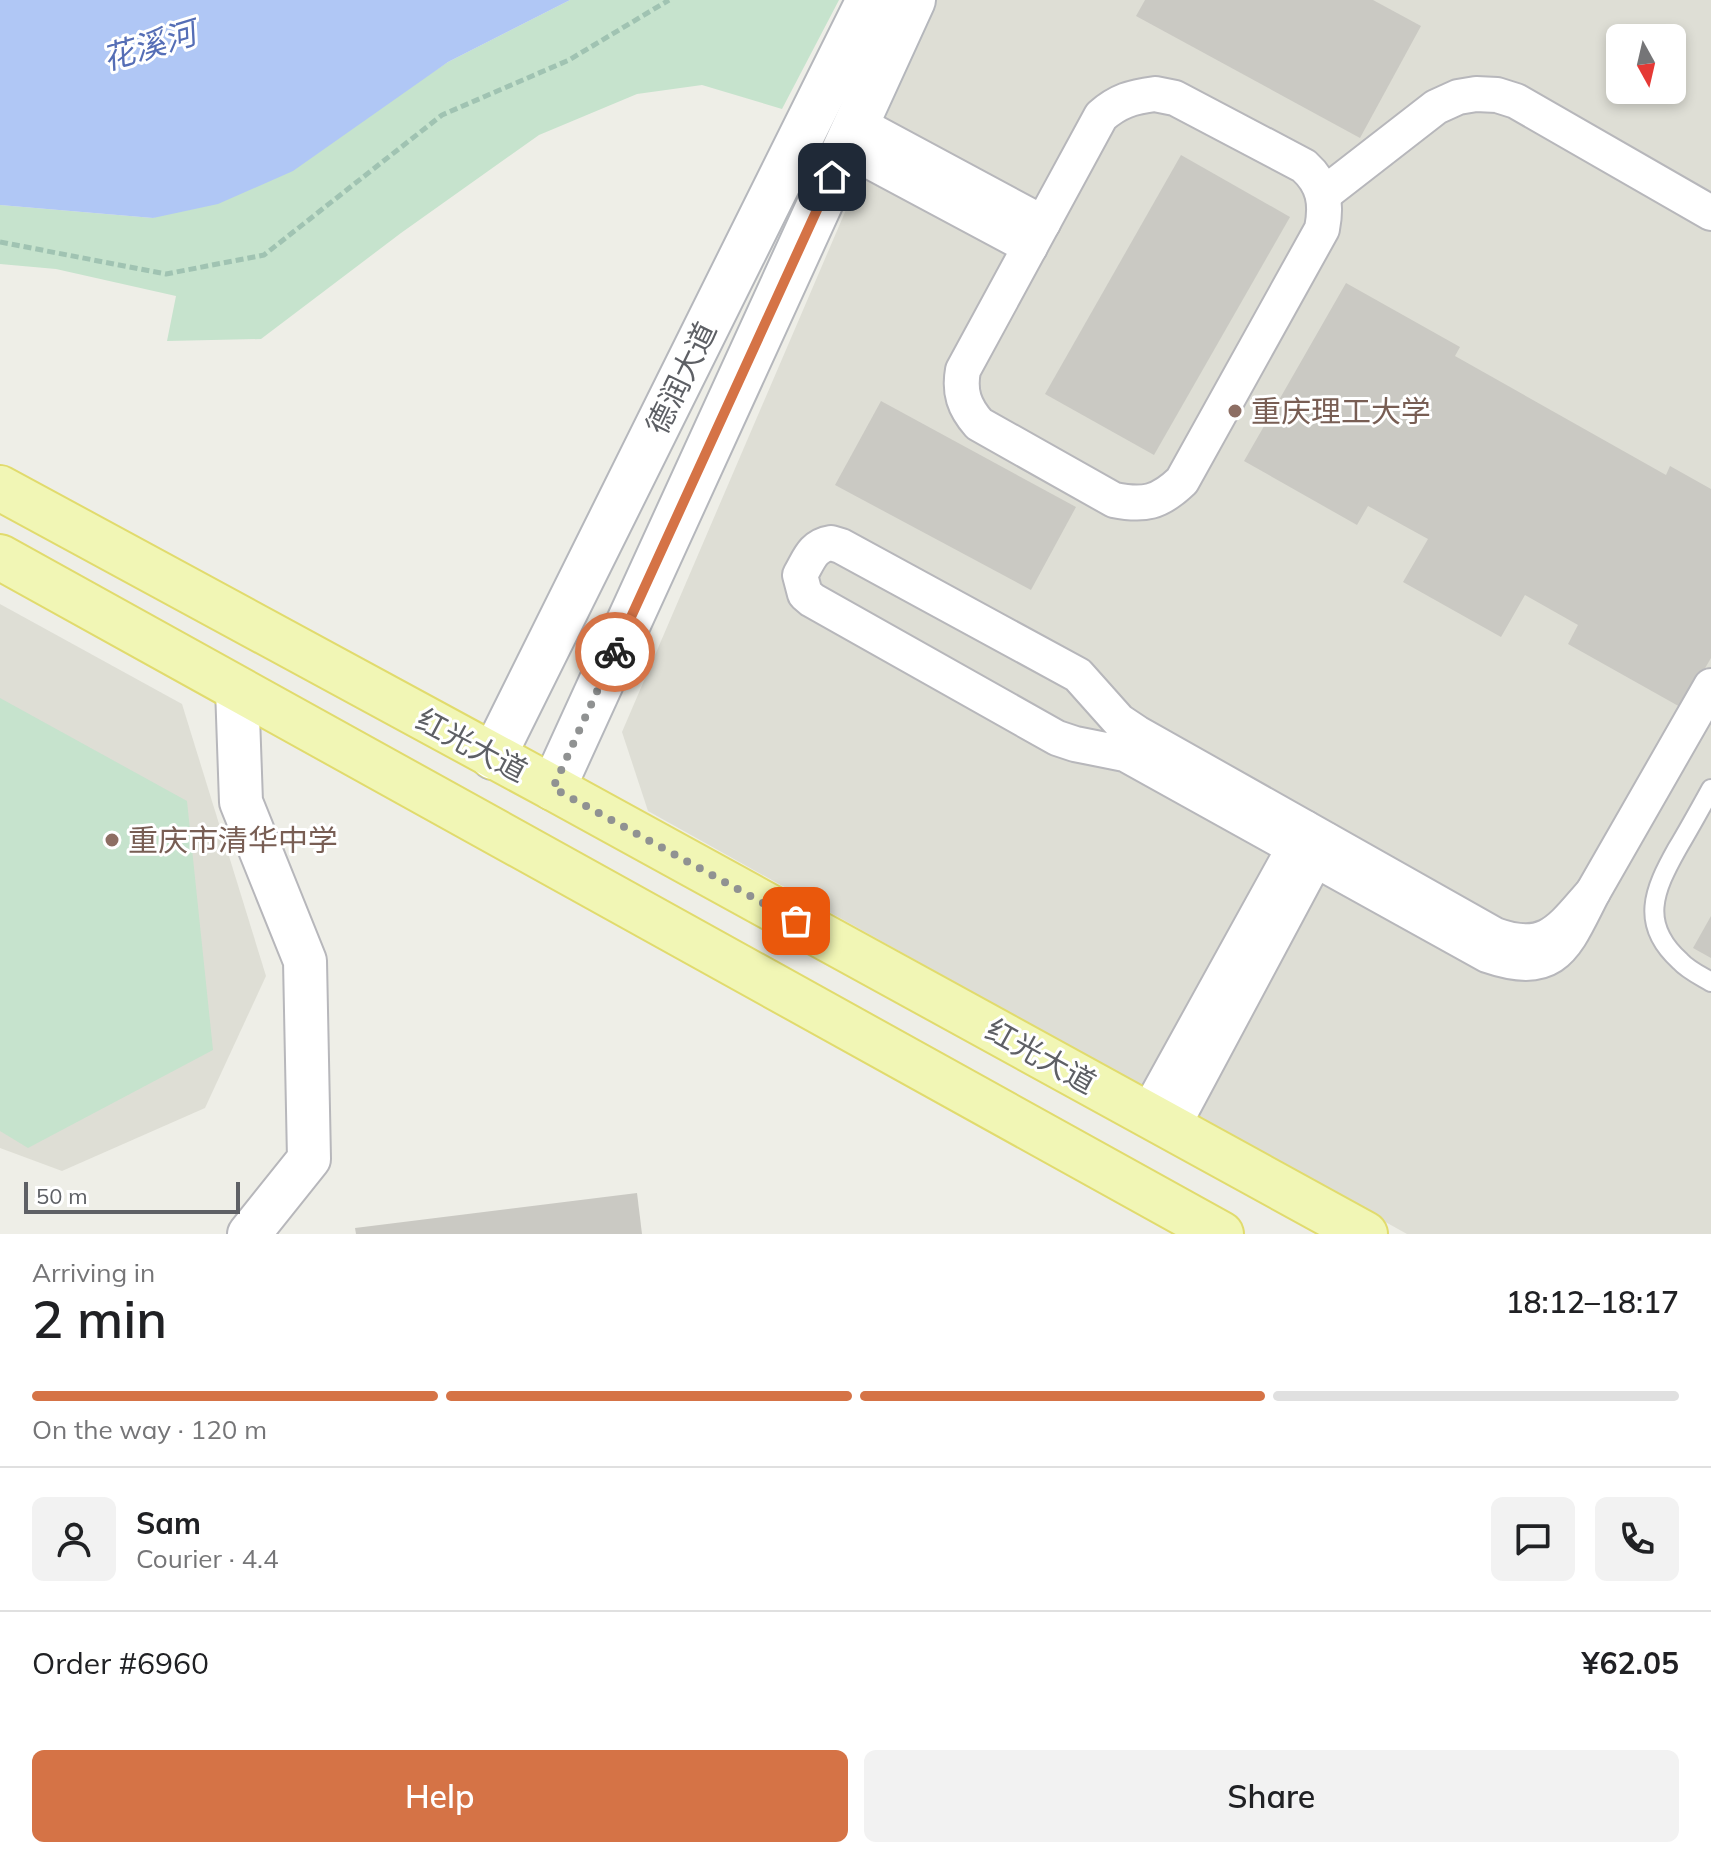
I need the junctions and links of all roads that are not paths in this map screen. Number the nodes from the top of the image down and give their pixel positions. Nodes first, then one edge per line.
1 (869, 0) edge
2 (913, 0) edge
3 (851, 136) junction
4 (1324, 194) junction
5 (1711, 213) edge
6 (1036, 235) junction
7 (0, 488) edge
8 (0, 557) edge
9 (1711, 686) edge
10 (237, 688) junction
11 (493, 757) junction
12 (553, 788) junction
13 (1711, 789) edge
14 (1310, 844) junction
15 (1711, 982) edge
16 (1159, 1121) junction
17 (249, 1234) edge
18 (1221, 1234) edge
19 (1365, 1234) edge

1 - 11 main road, 德润大道
2 - 3 main road, 德润大道
3 - 6 street
3 - 12 main road, 德润大道
4 - 5 street
4 - 6 street
4 - 6 street
7 - 11 main road, 红光大道
8 - 10 main road
9 - 14 street
10 - 17 street
10 - 18 main road
11 - 12 main road, 红光大道
12 - 16 main road, 红光大道
13 - 15 lane
14 - 14 street
14 - 16 street
16 - 19 main road, 红光大道

